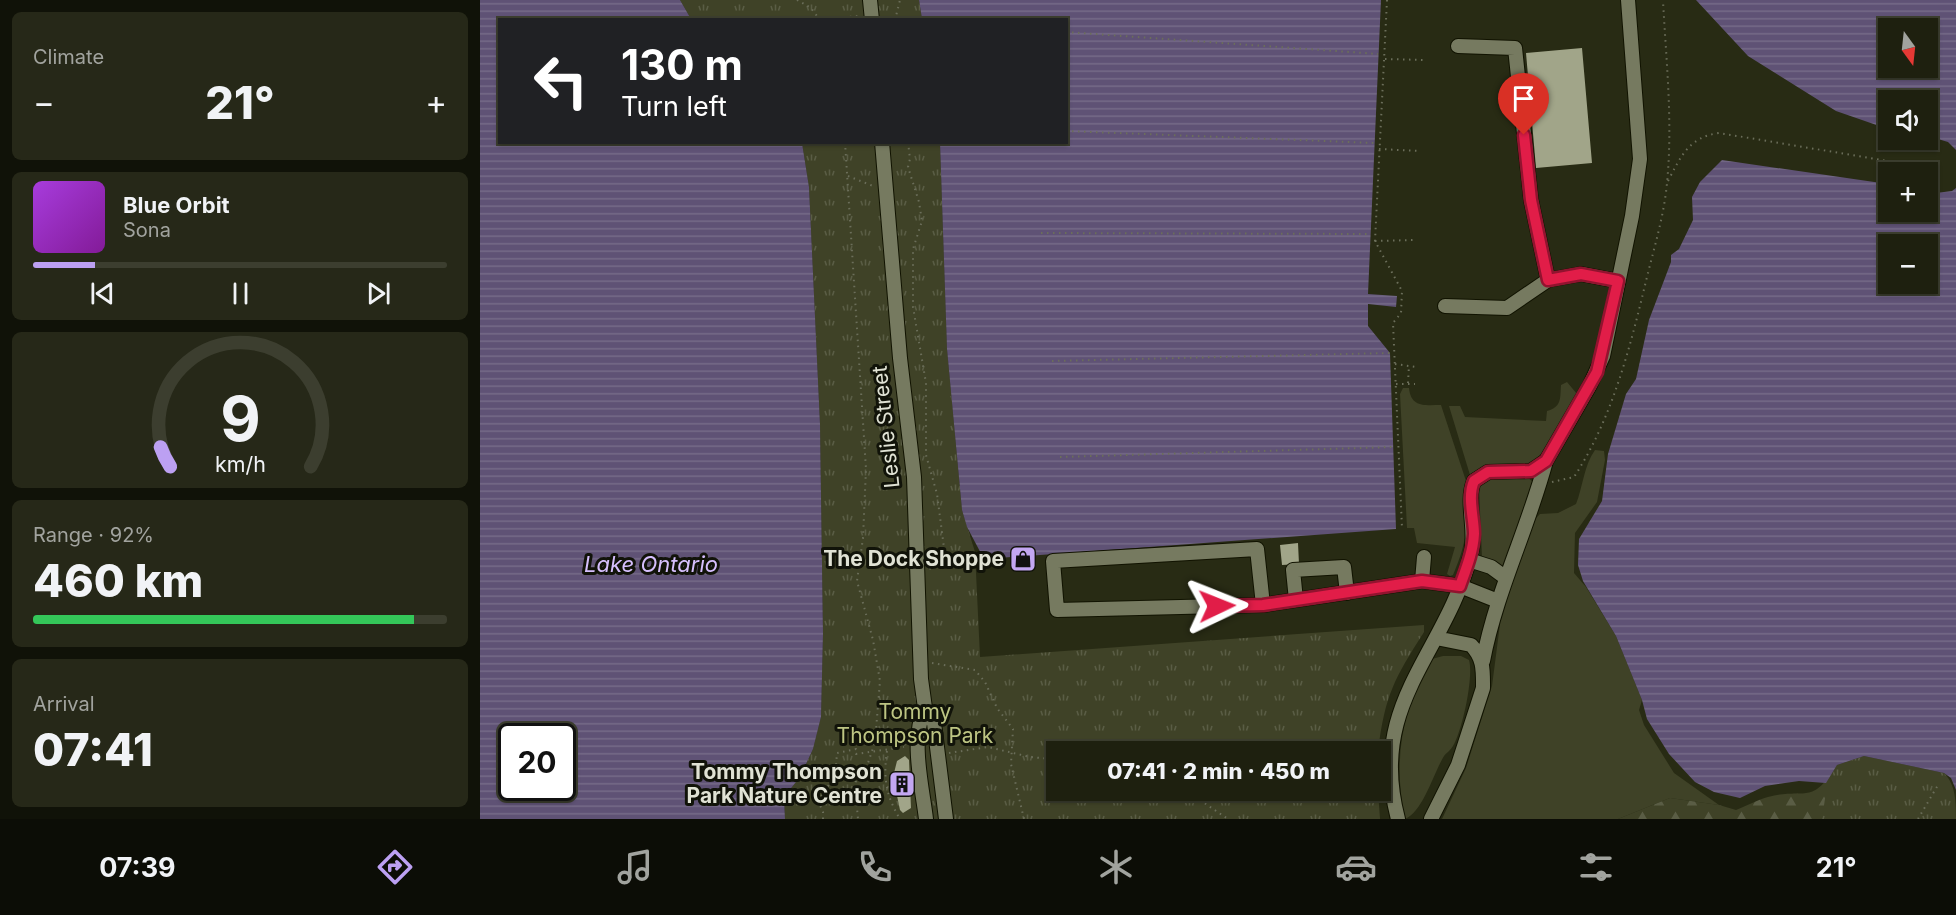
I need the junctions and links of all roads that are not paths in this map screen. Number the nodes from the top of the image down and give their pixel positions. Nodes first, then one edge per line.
1 (870, 0) edge
2 (1628, 0) edge
3 (872, 18) edge
4 (1458, 46) dead end
5 (882, 144) edge
6 (1548, 280) junction
7 (1618, 281) junction
8 (1445, 306) dead end
9 (1546, 461) junction
10 (1424, 557) dead end
11 (1469, 560) junction
12 (1506, 578) junction
13 (1422, 581) junction
14 (1460, 586) junction
15 (1347, 593) junction
16 (1296, 600) junction
17 (1498, 602) junction
18 (1263, 605) junction
19 (1436, 638) junction
20 (1483, 661) junction
21 (925, 708) junction
22 (926, 819) edge
23 (946, 819) edge
24 (1398, 819) edge
25 (1431, 819) edge

1 - 3 street
2 - 7 street
4 - 6 street
5 - 21 street, Leslie Street
6 - 7 street
6 - 8 street
7 - 9 street
9 - 11 street
9 - 12 street
10 - 13 street
11 - 12 street
11 - 14 street
12 - 17 street
13 - 14 street
13 - 15 street
14 - 17 street
14 - 19 street
15 - 16 street
15 - 16 street
16 - 18 street
17 - 20 street
18 - 18 street
19 - 20 street
19 - 24 street
20 - 25 street
21 - 22 street, Leslie Street
21 - 23 street, Leslie Street

